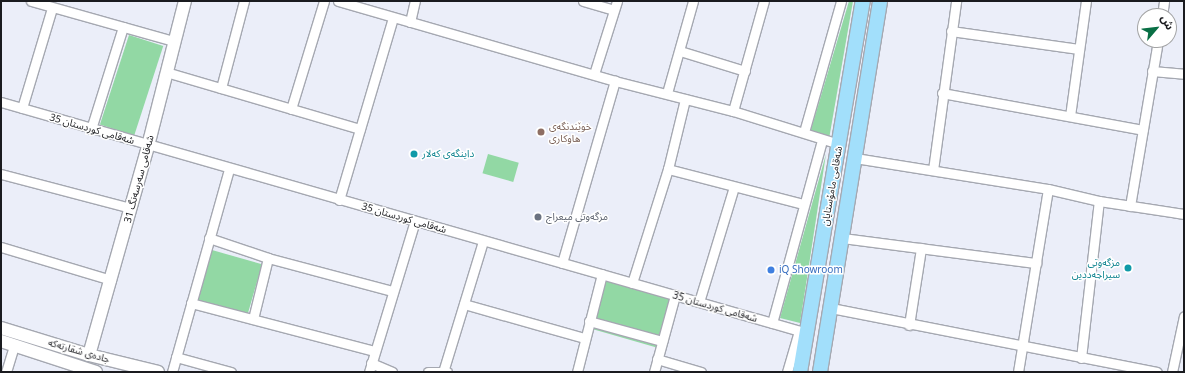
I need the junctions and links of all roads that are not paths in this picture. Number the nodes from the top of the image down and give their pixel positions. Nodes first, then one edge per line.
1 (31, 1) edge
2 (185, 1) edge
3 (244, 1) edge
4 (324, 1) edge
5 (340, 1) edge
6 (415, 1) edge
7 (582, 1) edge
8 (693, 1) edge
9 (764, 1) edge
10 (841, 1) edge
11 (863, 1) edge
12 (880, 1) edge
13 (956, 1) edge
14 (1086, 1) edge
15 (616, 5) edge
16 (52, 8) junction
17 (393, 18) junction
18 (410, 22) junction
19 (124, 27) junction
20 (951, 31) junction
21 (173, 41) junction
22 (1156, 48) edge
23 (1079, 49) junction
24 (680, 50) junction
25 (745, 71) junction
26 (166, 72) junction
27 (1152, 72) junction
28 (594, 74) junction
29 (1184, 74) edge
30 (615, 80) junction
31 (221, 88) junction
32 (667, 93) junction
33 (942, 93) junction
34 (684, 99) junction
35 (1, 102) edge
36 (22, 108) junction
37 (291, 109) junction
38 (734, 111) junction
39 (1070, 116) junction
40 (91, 129) junction
41 (360, 129) junction
42 (1142, 130) junction
43 (804, 132) junction
44 (822, 140) junction
45 (839, 144) junction
46 (148, 146) junction
47 (855, 158) junction
48 (229, 169) junction
49 (668, 169) junction
50 (933, 170) junction
51 (1, 174) edge
52 (734, 187) junction
53 (1048, 189) junction
54 (339, 200) junction
55 (1099, 201) junction
56 (803, 204) junction
57 (1130, 206) junction
58 (131, 208) junction
59 (1184, 214) edge
60 (414, 221) junction
61 (209, 238) junction
62 (843, 238) junction
63 (483, 241) junction
64 (1, 247) edge
65 (921, 248) junction
66 (268, 258) junction
67 (562, 263) junction
68 (1036, 263) junction
69 (602, 274) junction
70 (111, 280) junction
71 (632, 283) junction
72 (392, 291) junction
73 (675, 295) junction
74 (699, 302) junction
75 (191, 303) junction
76 (464, 304) junction
77 (831, 308) junction
78 (1184, 316) edge
79 (253, 319) junction
80 (589, 322) junction
81 (772, 323) junction
82 (909, 325) junction
83 (1, 328) edge
84 (803, 332) junction
85 (584, 338) junction
86 (1, 341) edge
87 (662, 341) junction
88 (14, 345) junction
89 (1023, 346) junction
90 (374, 351) junction
91 (89, 355) junction
92 (176, 357) junction
93 (1081, 358) junction
94 (657, 359) junction
95 (370, 367) edge
96 (82, 370) edge
97 (1139, 370) edge
98 (6, 372) edge
99 (96, 372) edge
100 (158, 372) edge
101 (172, 372) edge
102 (231, 372) edge
103 (392, 372) edge
104 (428, 372) edge
105 (445, 372) edge
106 (577, 372) edge
107 (654, 372) edge
108 (701, 372) edge
109 (787, 372) edge
110 (800, 372) edge
111 (820, 372) edge
112 (1018, 372) edge
113 (1157, 372) edge
114 (1172, 372) edge

1 - 16 street
2 - 21 street, شەقامی سەرسەنگ 31
3 - 31 street
4 - 37 street
5 - 17 street
6 - 18 street
7 - 15 street
8 - 24 street
9 - 25 street
10 - 43 street
11 - 45 main road, شەقامی مامۆستایان
12 - 47 main road, شەقامی مامۆستایان
13 - 20 street
14 - 23 street
15 - 28 street
16 - 19 street
16 - 36 street
17 - 18 street
17 - 41 street
18 - 28 street
19 - 21 street
19 - 40 street
20 - 23 street
20 - 33 street
21 - 26 street, شەقامی سەرسەنگ 31
22 - 27 street
23 - 39 street
24 - 25 street
24 - 32 street
25 - 38 street
26 - 31 street
26 - 46 street, شەقامی سەرسەنگ 31
27 - 29 street
27 - 42 street
28 - 30 street
30 - 32 street
30 - 67 street
31 - 37 street
32 - 34 street
33 - 39 street
33 - 50 street
34 - 38 street
34 - 49 street
35 - 36 street, شەقامی کوردستان 35
36 - 40 street, شەقامی کوردستان 35
37 - 41 street
38 - 43 street
39 - 42 street
40 - 46 street, شەقامی کوردستان 35
41 - 54 street
42 - 57 street
43 - 44 street
44 - 45 street
44 - 56 street
45 - 84 main road, شەقامی مامۆستایان
46 - 48 street, شەقامی کوردستان 35
46 - 58 street, شەقامی سەرسەنگ 31
47 - 50 street
47 - 62 main road, شەقامی مامۆستایان
48 - 54 street, شەقامی کوردستان 35
48 - 61 street
49 - 52 street
49 - 71 street
50 - 53 street
51 - 58 street
52 - 56 street
52 - 74 street
53 - 55 street
53 - 68 street
54 - 60 street, شەقامی کوردستان 35
55 - 57 street
55 - 93 street
56 - 81 street
57 - 59 street
58 - 70 street, شەقامی سەرسەنگ 31
60 - 63 street, شەقامی کوردستان 35
60 - 72 street
61 - 66 street
61 - 75 street
62 - 65 street
62 - 77 main road, شەقامی مامۆستایان
63 - 67 street, شەقامی کوردستان 35
63 - 76 street
64 - 70 street
65 - 68 street
65 - 82 street
66 - 72 street
66 - 79 street
67 - 69 street, شەقامی کوردستان 35
68 - 89 street
69 - 71 street, شەقامی کوردستان 35
69 - 80 street
70 - 91 street, شەقامی سەرسەنگ 31
71 - 73 street, شەقامی کوردستان 35
72 - 90 street
73 - 74 street, شەقامی کوردستان 35
73 - 87 street
74 - 81 street, شەقامی کوردستان 35
75 - 79 street
75 - 92 street
76 - 85 street
76 - 105 street
77 - 82 street
77 - 111 main road, شەقامی مامۆستایان
78 - 114 street
79 - 90 street
80 - 85 street
80 - 87 street
81 - 84 street, شەقامی کوردستان 35
82 - 89 street
83 - 91 street, جادەی شقارتەکە
84 - 109 street
84 - 110 main road, شەقامی مامۆستایان
85 - 106 street
86 - 88 street, جادەی شقارتەکە
87 - 94 street
88 - 96 street, جادەی شقارتەکە
88 - 98 street
89 - 93 street
89 - 112 street
90 - 95 street
91 - 100 street, جادەی شقارتەکە
92 - 101 street
92 - 102 street
93 - 97 street
94 - 107 street
94 - 108 street
95 - 103 street
96 - 99 street, جادەی شقارتەکە
97 - 113 street
104 - 105 street

